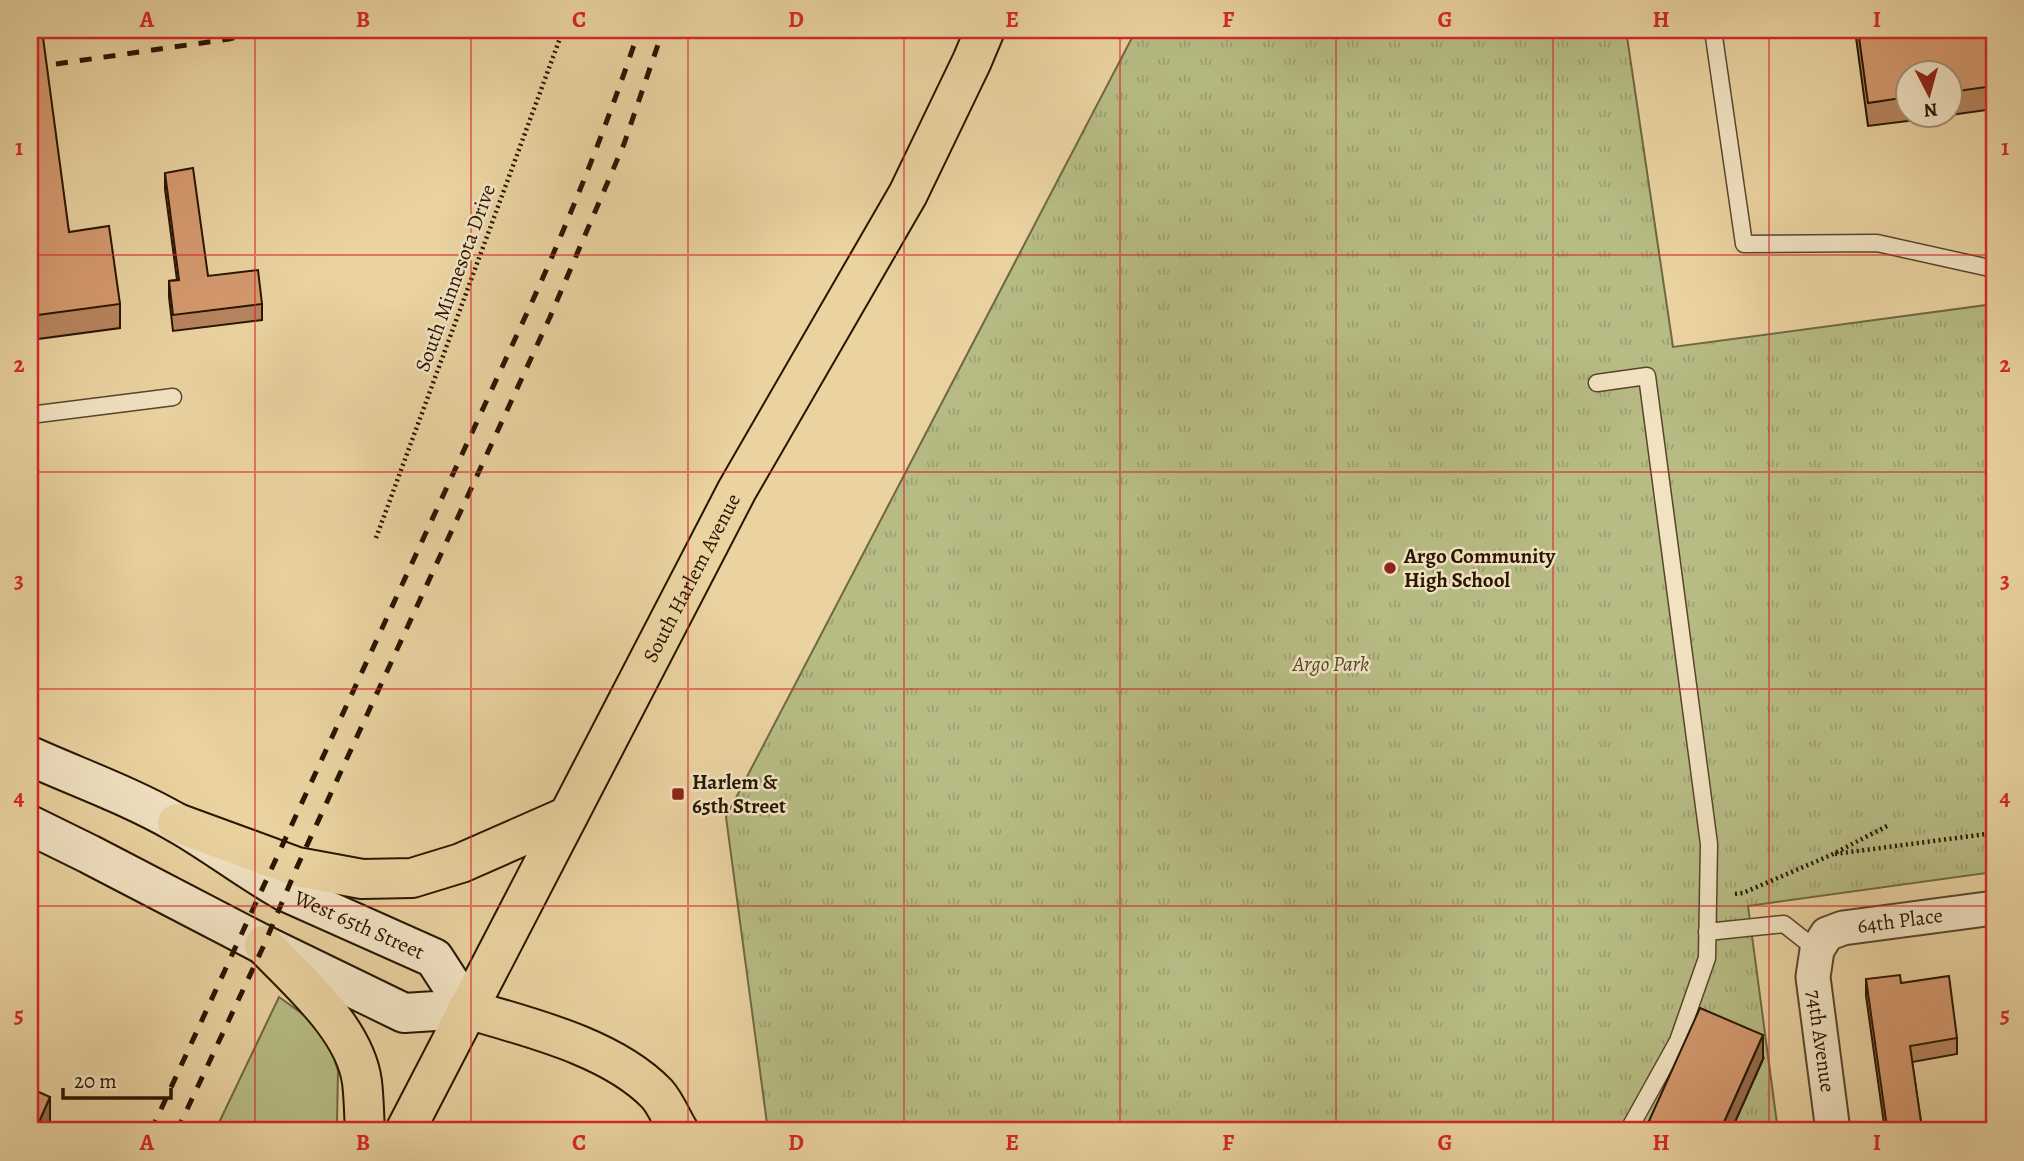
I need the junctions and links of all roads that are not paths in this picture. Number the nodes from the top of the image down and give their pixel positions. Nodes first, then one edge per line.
1 (985, 30) edge
2 (1713, 30) edge
3 (1994, 269) edge
4 (1597, 383) dead end
5 (173, 397) dead end
6 (30, 415) edge
7 (30, 756) edge
8 (568, 816) junction
9 (177, 823) junction
10 (30, 825) edge
11 (1994, 908) edge
12 (1707, 932) junction
13 (264, 945) junction
14 (1817, 950) junction
15 (467, 1009) junction
16 (365, 1131) edge
17 (405, 1131) edge
18 (679, 1131) edge
19 (1628, 1131) edge
20 (1833, 1131) edge

1 - 8 main road, South Harlem Avenue
2 - 3 lane
4 - 12 lane
5 - 6 lane
7 - 9 street, West 65th Street
8 - 9 main road
8 - 15 main road, South Harlem Avenue
9 - 15 street, West 65th Street
10 - 13 street
11 - 14 street, 64th Place
12 - 14 lane
12 - 19 lane
13 - 15 street
13 - 16 main road
14 - 20 street, 74th Avenue
15 - 17 main road, South Harlem Avenue
15 - 18 main road

